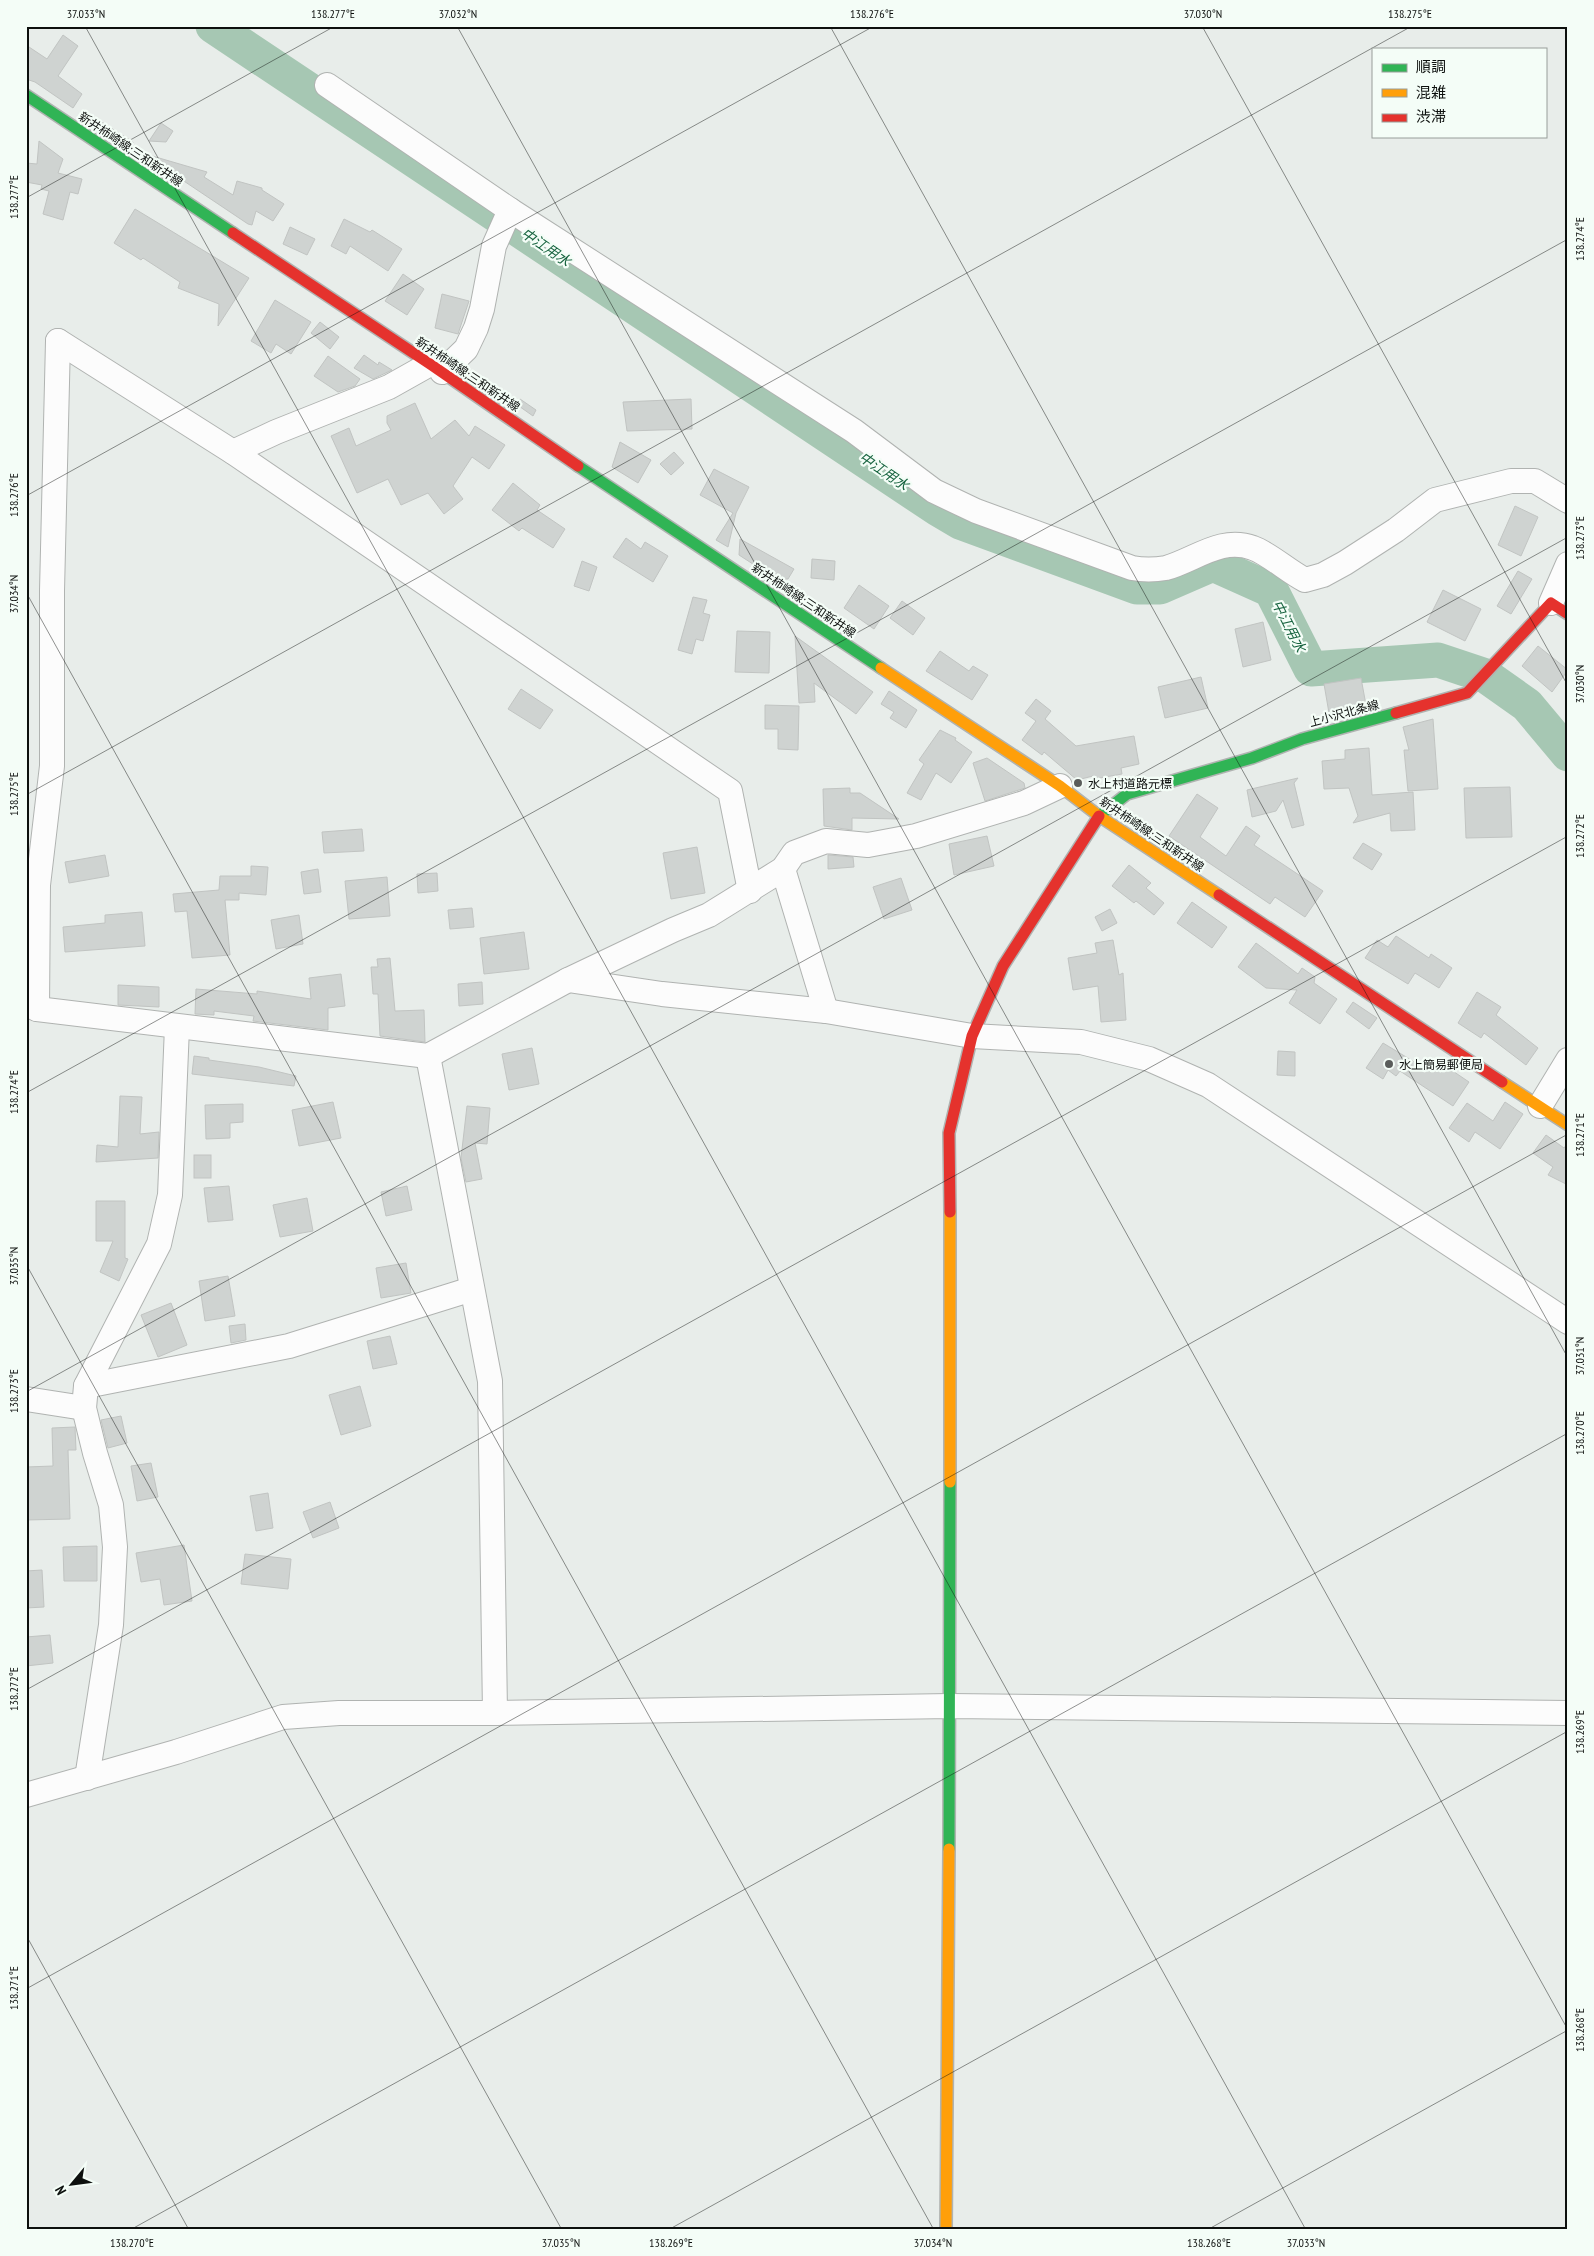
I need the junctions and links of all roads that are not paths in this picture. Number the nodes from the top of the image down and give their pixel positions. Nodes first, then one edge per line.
1 (327, 85) dead end
2 (26, 95) edge
3 (510, 210) junction
4 (436, 368) junction
5 (233, 452) junction
6 (1568, 501) edge
7 (1568, 564) edge
8 (1559, 608) edge
9 (1060, 786) junction
10 (1099, 816) junction
11 (783, 869) junction
12 (750, 891) junction
13 (568, 980) junction
14 (32, 1007) edge
15 (826, 1011) junction
16 (177, 1027) junction
17 (972, 1036) junction
18 (428, 1056) junction
19 (1568, 1060) edge
20 (1540, 1106) junction
21 (1568, 1125) edge
22 (472, 1289) junction
23 (1568, 1322) edge
24 (85, 1397) junction
25 (26, 1399) edge
26 (950, 1706) junction
27 (495, 1713) junction
28 (1568, 1713) edge
29 (86, 1778) junction
30 (26, 1795) edge
31 (946, 2230) edge

1 - 3 street
2 - 4 main road, 新井柿崎線;三和新井線
3 - 4 street
3 - 6 street
4 - 5 street
4 - 9 main road, 新井柿崎線;三和新井線
5 - 12 street
5 - 14 street
7 - 8 street
8 - 10 main road, 上小沢北条線
9 - 10 main road, 新井柿崎線;三和新井線
9 - 11 street
10 - 17 main road, 上小沢北条線
10 - 20 main road, 新井柿崎線;三和新井線
11 - 12 street
11 - 15 street
12 - 13 street
13 - 15 street
13 - 18 street
14 - 16 street
15 - 17 street
16 - 18 street
16 - 24 street
17 - 23 street
17 - 26 main road, 上小沢北条線
18 - 22 street
19 - 20 street
20 - 21 main road, 新井柿崎線;三和新井線
22 - 24 street
22 - 27 street
24 - 25 street
24 - 29 street
26 - 27 street
26 - 28 street
26 - 31 main road, 上小沢北条線
27 - 29 street
29 - 30 street

